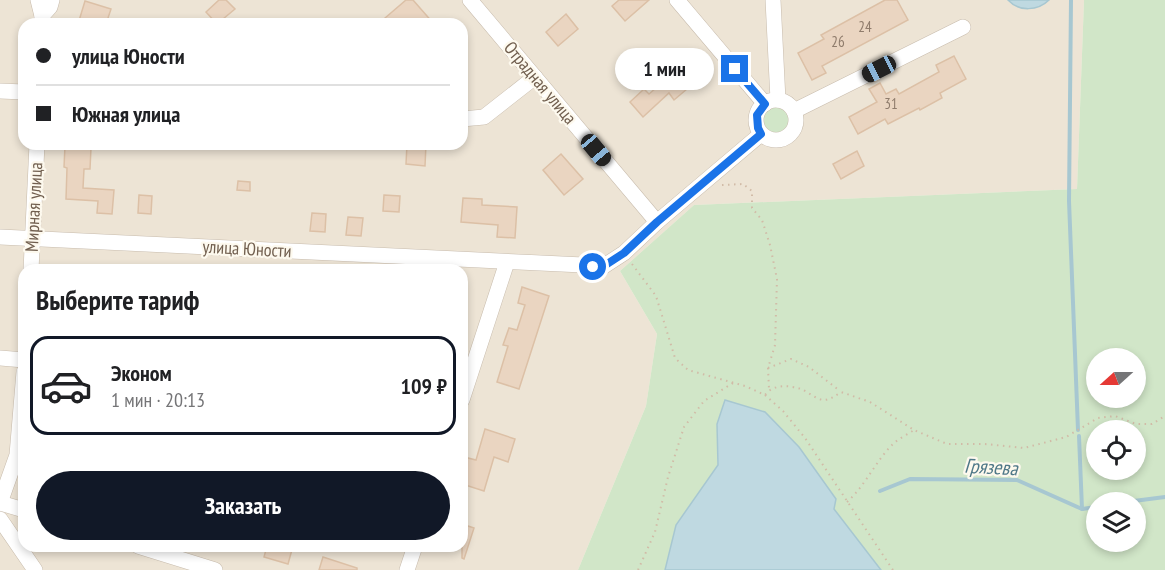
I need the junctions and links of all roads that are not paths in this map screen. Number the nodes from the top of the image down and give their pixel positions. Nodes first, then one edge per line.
1 (38, 0) edge
2 (52, 0) edge
3 (470, 0) edge
4 (677, 0) edge
5 (773, 0) edge
6 (42, 18) edge
7 (43, 18) edge
8 (963, 27) dead end
9 (535, 77) junction
10 (0, 91) edge
11 (18, 92) edge
12 (771, 102) junction
13 (794, 111) junction
14 (468, 118) edge
15 (761, 134) junction
16 (37, 150) edge
17 (657, 222) junction
18 (0, 237) edge
19 (33, 239) junction
20 (507, 262) junction
21 (31, 264) edge
22 (0, 358) edge
23 (18, 360) edge
24 (468, 382) edge
25 (18, 443) edge
26 (0, 503) edge
27 (18, 508) edge
28 (0, 519) edge
29 (18, 545) edge
30 (23, 552) edge
31 (157, 552) edge
32 (413, 552) edge
33 (35, 570) edge
34 (215, 570) edge
35 (407, 570) edge

1 - 6 street
2 - 7 street
3 - 9 street, Отрадная улица
4 - 12 street
5 - 12 street
8 - 13 street
9 - 14 street
9 - 17 street, Отрадная улица
10 - 11 street
12 - 13 street
12 - 15 street
13 - 15 street
15 - 17 street, улица Юности
16 - 19 street, Мирная улица
17 - 20 street, улица Юности
18 - 19 street, улица Юности
19 - 20 street, улица Юности
19 - 21 street, Мирная улица
20 - 24 street
22 - 23 street
25 - 26 street
26 - 27 street
28 - 29 street
30 - 33 street
31 - 34 street
32 - 35 street

